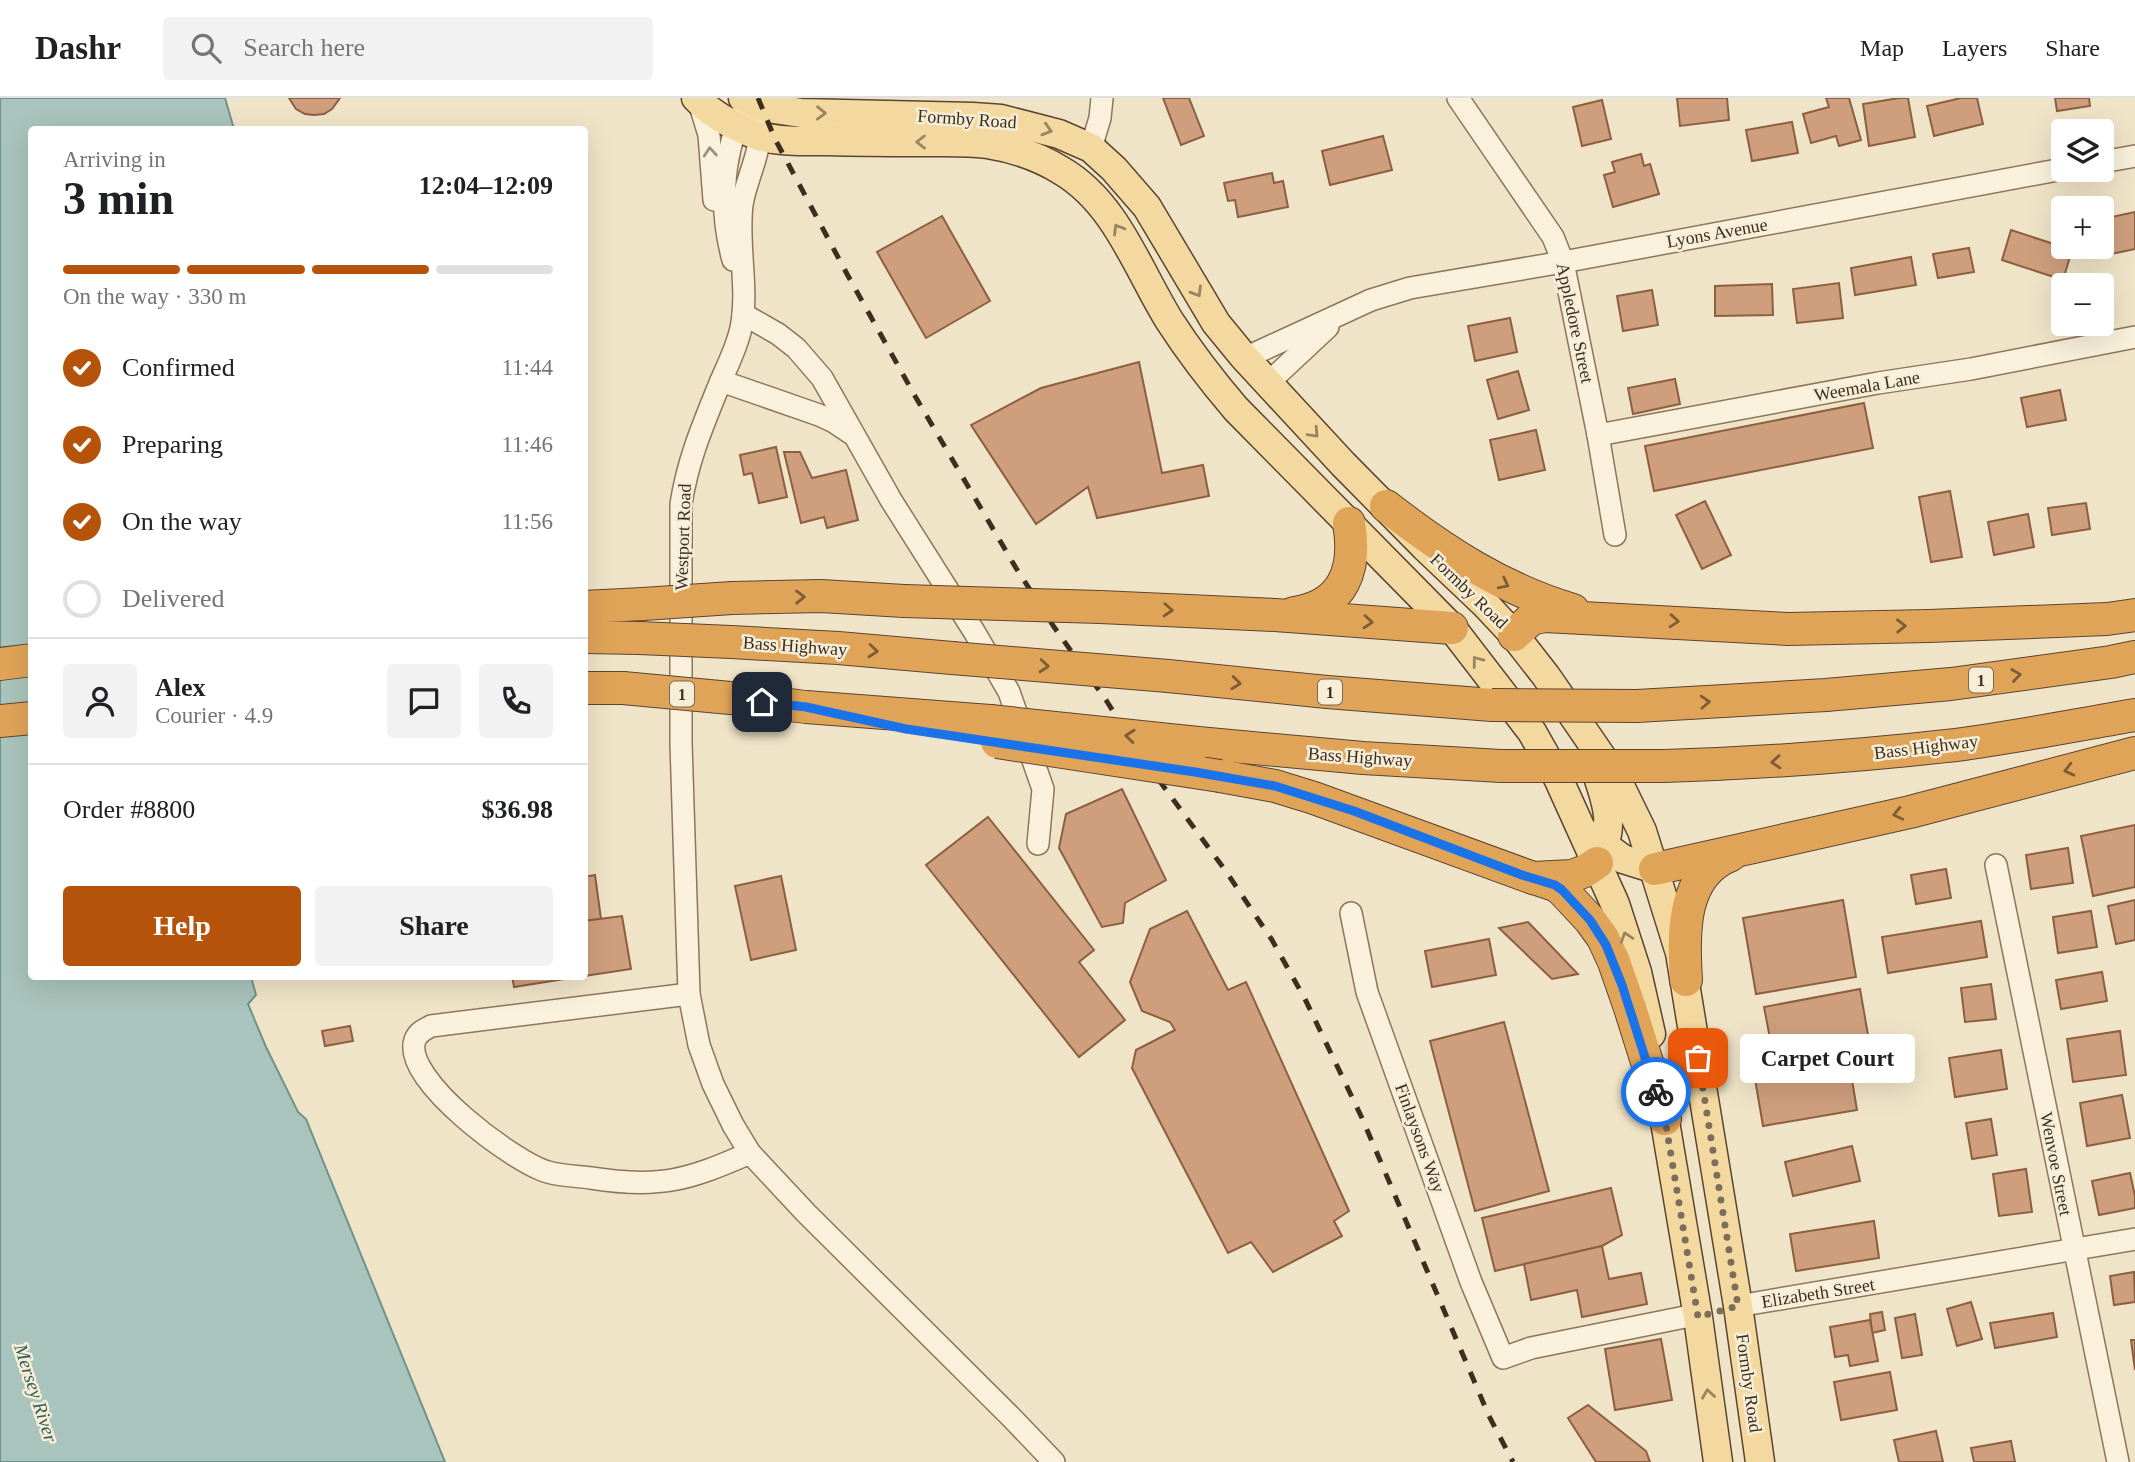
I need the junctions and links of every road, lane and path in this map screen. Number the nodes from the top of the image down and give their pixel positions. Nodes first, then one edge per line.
1 (1102, 98) edge
2 (1458, 98) edge
3 (697, 100) edge
4 (749, 113) edge
5 (1091, 148) junction
6 (2135, 156) edge
7 (2114, 160) edge
8 (2051, 171) edge
9 (1074, 178) junction
10 (728, 242) junction
11 (1563, 262) junction
12 (1371, 300) junction
13 (743, 307) junction
14 (2135, 337) edge
15 (1245, 358) junction
16 (1208, 375) junction
17 (721, 381) junction
18 (1268, 383) junction
19 (1236, 409) junction
20 (1598, 435) junction
21 (859, 440) junction
22 (1386, 506) junction
23 (1349, 523) junction
24 (1615, 535) dead end
25 (588, 607) edge
26 (1275, 615) junction
27 (2135, 615) edge
28 (1623, 618) junction
29 (1452, 628) junction
30 (1514, 635) junction
31 (588, 637) edge
32 (2135, 657) edge
33 (28, 660) edge
34 (0, 663) edge
35 (588, 688) edge
36 (2135, 715) edge
37 (28, 718) edge
38 (0, 721) edge
39 (1582, 729) junction
40 (994, 731) junction
41 (1532, 732) junction
42 (2135, 753) edge
43 (1038, 844) dead end
44 (1749, 849) junction
45 (1601, 855) junction
46 (1996, 865) dead end
47 (1655, 869) junction
48 (1533, 878) junction
49 (1352, 913) dead end
50 (1686, 980) junction
51 (689, 994) junction
52 (1665, 1119) junction
53 (750, 1153) junction
54 (2135, 1239) edge
55 (2073, 1250) junction
56 (1738, 1306) junction
57 (1698, 1317) junction
58 (1503, 1358) joint
59 (1054, 1462) edge
60 (1718, 1462) edge
61 (1760, 1462) edge
62 (2118, 1462) edge

1 - 5 street
2 - 11 street, Appledore Street
3 - 4 main road, Formby Road
10 -> 3 street, Westport Road
4 -> 5 main road, Formby Road
9 -> 4 main road, Formby Road
4 - 10 street, Westport Road
4 - 13 street, Westport Road
5 - 9 main road
5 -> 15 main road, Formby Road
6 - 7 street
8 - 11 street, Lyons Avenue
16 -> 9 main road, Formby Road
10 - 13 street, Westport Road
11 - 12 street, Lyons Avenue
11 - 20 street, Appledore Street
12 - 15 street, Lyons Avenue
12 - 18 street, Lyons Avenue
13 - 17 street, Westport Road
13 - 21 street
14 - 20 street, Weemala Lane
15 - 16 main road
15 - 18 main road, Formby Road
16 - 19 main road, Formby Road
17 - 21 street
17 - 51 street, Westport Road
18 - 19 main road
18 -> 22 main road, Formby Road
19 - 23 main road, Formby Road
20 - 24 street, Appledore Street
21 - 43 street
22 -> 28 highway
22 - 30 main road, Formby Road
23 - 26 highway
23 - 29 main road, Formby Road
25 -> 26 highway, bridge
26 -> 29 highway
28 -> 27 highway
28 - 30 highway
29 - 30 main road
41 -> 29 main road, Formby Road
30 - 39 main road, Formby Road
30 - 41 main road
31 -> 32 highway, Bass Highway / 1, bridge
33 - 34 highway
35 - 40 highway, Bass Highway / 1, bridge
36 -> 40 highway, Bass Highway / 1, bridge
37 - 38 highway
39 - 45 main road
39 - 47 main road, Formby Road
40 - 48 highway, bridge
41 - 45 main road, Formby Road
42 -> 44 highway
44 - 47 highway
44 - 50 highway
45 - 47 main road
45 - 48 highway
52 -> 45 main road, Formby Road
46 - 55 street, Wenvoe Street
47 - 50 main road, Formby Road
48 - 52 highway
49 - 58 street, Finlaysons Way
50 - 56 main road, Formby Road
51 - 53 street, Westport Road
51 - 53 street
52 - 57 main road, Formby Road
53 - 59 street, Westport Road
54 - 55 street, Elizabeth Street
55 - 56 street, Elizabeth Street
55 - 62 street, Wenvoe Street
56 - 57 main road, Elizabeth Street
56 - 61 main road, Formby Road
57 - 58 street, Elizabeth Street
60 -> 57 main road, Formby Road

